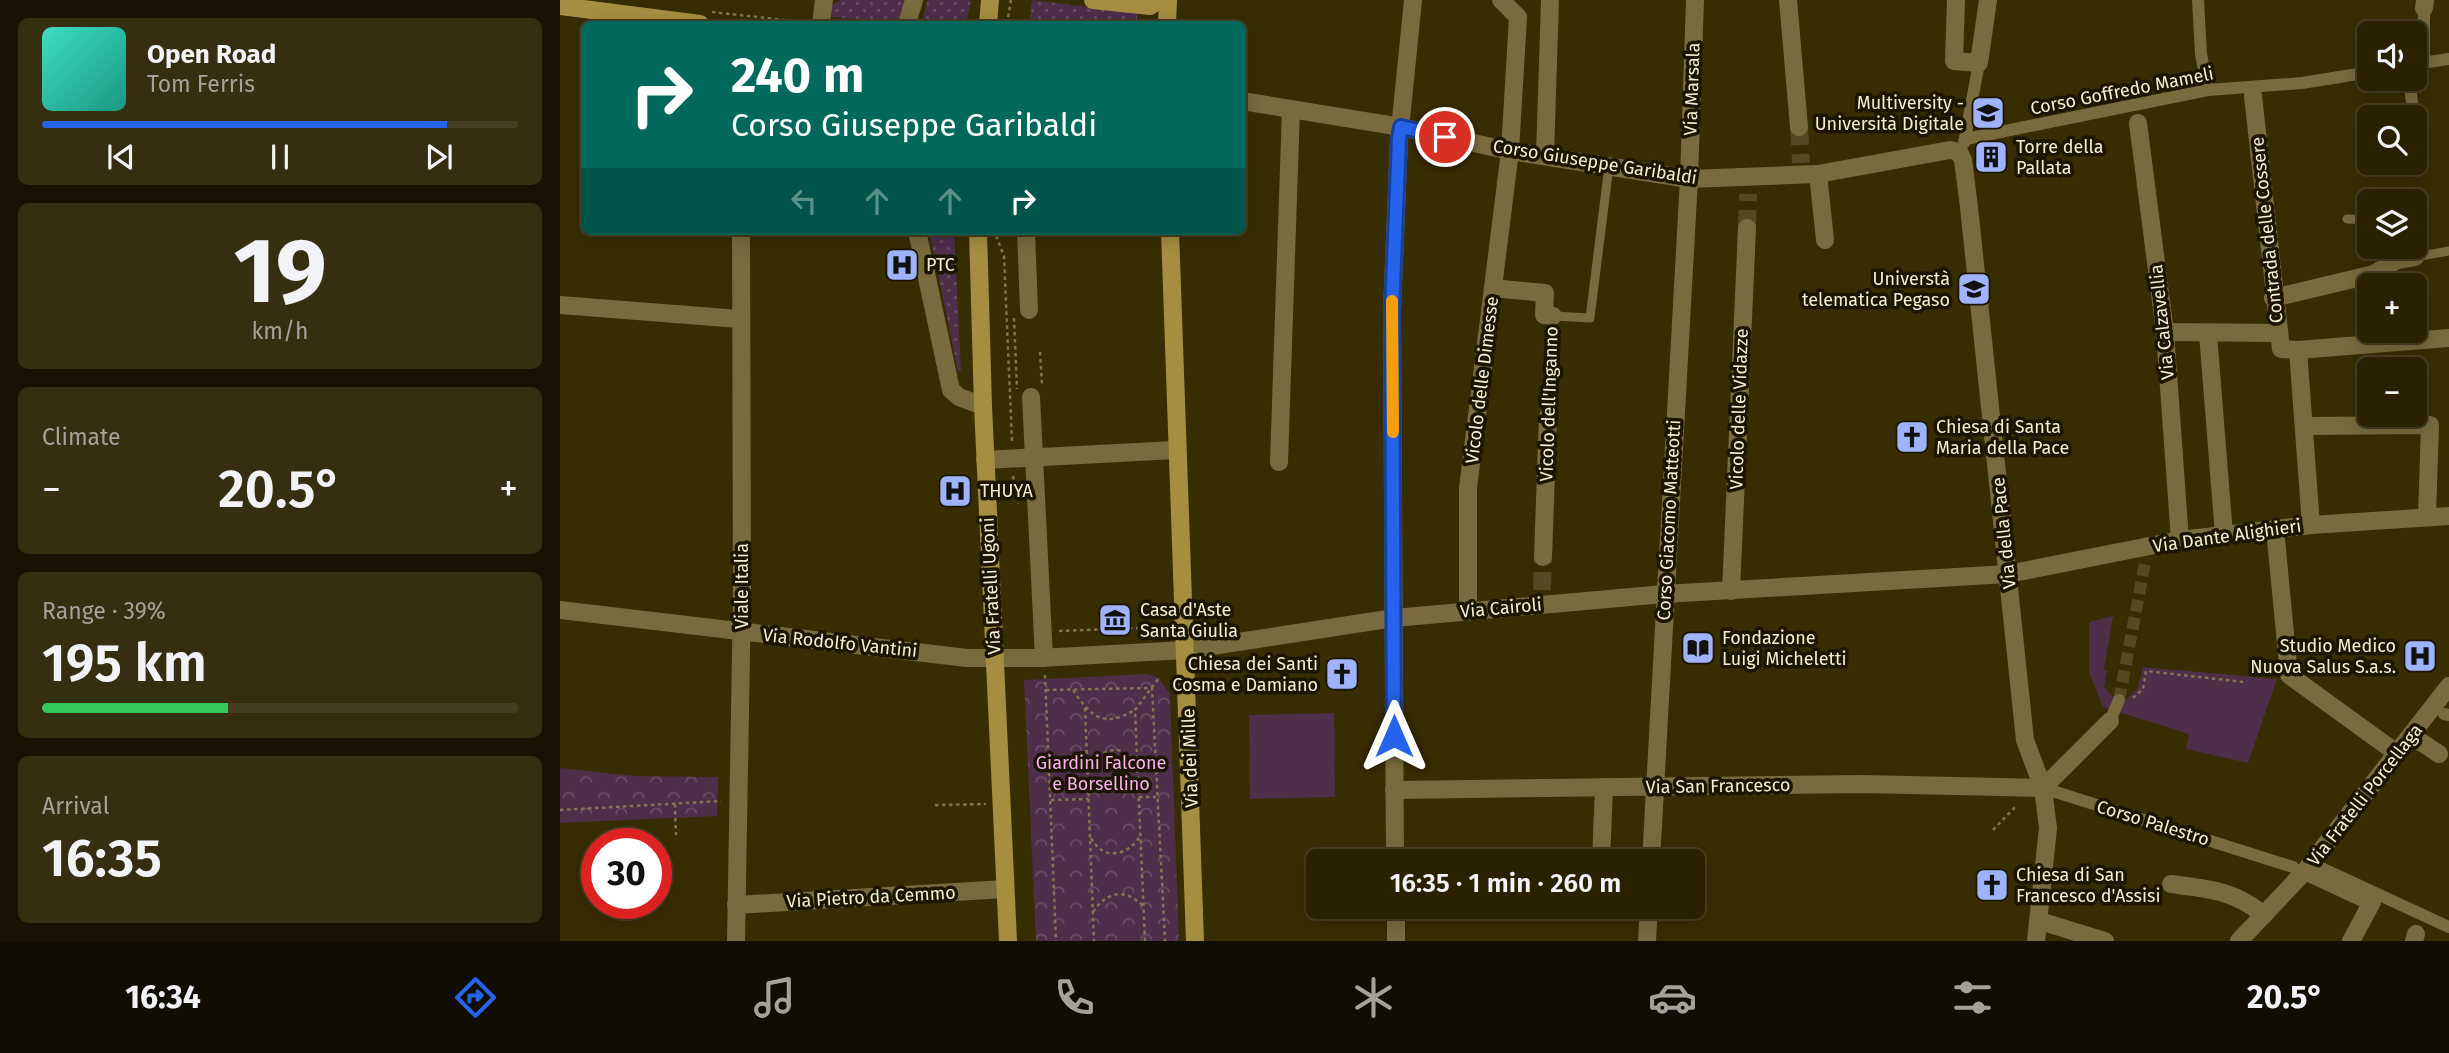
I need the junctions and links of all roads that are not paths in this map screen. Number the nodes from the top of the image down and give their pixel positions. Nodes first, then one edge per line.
1 (824, 0) edge
2 (914, 0) edge
3 (990, 0) edge
4 (1093, 0) edge
5 (1158, 0) edge
6 (1168, 0) edge
7 (1413, 0) edge
8 (1500, 0) edge
9 (1550, 0) edge
10 (1695, 0) edge
11 (1788, 0) edge
12 (1955, 0) edge
13 (1988, 0) edge
14 (2197, 0) edge
15 (560, 6) edge
16 (701, 17) edge
17 (821, 21) edge
18 (908, 21) edge
19 (988, 21) edge
20 (1167, 21) edge
21 (2449, 59) edge
22 (2427, 62) edge
23 (1979, 63) junction
24 (2357, 74) edge
25 (2208, 90) junction
26 (2253, 91) junction
27 (1246, 102) edge
28 (1291, 109) junction
29 (2137, 114) junction
30 (1401, 127) junction
31 (1799, 127) tunnel mouth
32 (1962, 146) junction
33 (1510, 150) junction
34 (1545, 156) junction
35 (1609, 166) junction
36 (1807, 171) junction
37 (1689, 179) junction
38 (2347, 219) dead end
39 (2357, 219) edge
40 (1746, 228) tunnel mouth
41 (741, 235) edge
42 (918, 235) edge
43 (978, 235) edge
44 (1026, 235) edge
45 (1170, 235) edge
46 (1825, 240) dead end
47 (2449, 251) edge
48 (2427, 252) edge
49 (2399, 259) edge
50 (1493, 288) junction
51 (2273, 298) junction
52 (560, 305) edge
53 (1021, 312) road end
54 (1553, 316) junction
55 (739, 319) junction
56 (2165, 332) junction
57 (2278, 333) junction
58 (2208, 334) junction
59 (2449, 338) edge
60 (2298, 350) junction
61 (1024, 395) road end
62 (982, 406) junction
63 (1548, 416) joint
64 (2304, 426) junction
65 (1175, 450) junction
66 (1033, 457) junction
67 (985, 460) junction
68 (1279, 462) dead end
69 (2449, 516) edge
70 (2427, 517) junction
71 (2311, 525) junction
72 (2275, 528) junction
73 (2224, 535) junction
74 (2180, 540) junction
75 (1543, 557) tunnel mouth
76 (2008, 574) junction
77 (1731, 591) junction
78 (1664, 594) junction
79 (560, 610) edge
80 (1468, 611) junction
81 (1394, 618) junction
82 (742, 633) junction
83 (1186, 650) junction
84 (1044, 658) junction
85 (995, 659) junction
86 (2449, 686) edge
87 (2119, 702) tunnel mouth
88 (2110, 721) joint
89 (2412, 736) junction
90 (2398, 754) junction
91 (2439, 754) dead end
92 (1604, 787) junction
93 (1654, 787) junction
94 (2043, 788) junction
95 (1394, 790) junction
96 (1395, 849) edge
97 (1601, 849) edge
98 (1651, 849) edge
99 (2306, 868) junction
100 (2171, 884) dead end
101 (1005, 889) junction
102 (736, 905) junction
103 (2264, 915) junction
104 (1396, 919) edge
105 (1648, 919) edge
106 (2040, 921) junction
107 (2449, 927) edge
108 (736, 941) edge
109 (1008, 941) edge
110 (1195, 941) edge
111 (1396, 941) edge
112 (1647, 941) edge
113 (2036, 941) edge
114 (2105, 941) edge
115 (2239, 941) edge
116 (2351, 941) edge

1 - 17 street
2 - 18 street
3 - 19 main road
4 - 5 main road
6 - 20 main road
7 - 30 street
8 - 33 street, Vicolo delle Dimesse
9 - 34 street
10 - 37 street, Via Marsala
11 - 31 street
12 - 23 street
13 - 23 street
14 - 25 street
15 - 16 main road
21 - 22 street
23 - 32 street
24 - 26 street, Corso Goffredo Mameli
25 - 26 street, Corso Goffredo Mameli
25 - 29 street, Corso Goffredo Mameli
26 - 51 street, Contrada delle Cossere
27 - 28 street, Corso Giuseppe Garibaldi
28 - 30 street, Corso Giuseppe Garibaldi
28 - 68 street
29 - 32 street, Corso Goffredo Mameli
29 - 56 street, Via Calzavellia
30 - 33 street, Corso Giuseppe Garibaldi
30 - 81 street
32 - 36 street, Corso Giuseppe Garibaldi
32 - 76 street, Via della Pace
33 - 34 street, Corso Giuseppe Garibaldi
33 - 50 street, Vicolo delle Dimesse
34 - 35 street, Corso Giuseppe Garibaldi
35 - 37 street, Corso Giuseppe Garibaldi
35 - 54 lane, Vicolo dell'Inganno
36 - 37 street, Corso Giuseppe Garibaldi
36 - 46 street
37 - 78 street, Corso Giacomo Matteotti
38 - 39 lane
40 - 77 street, Vicolo delle Vidazze
41 - 55 street, Viale Italia
42 - 62 street
43 - 62 main road, Via Fratelli Ugoni
44 - 53 street
45 - 65 main road, Via dei Mille
47 - 48 lane
49 - 51 street
50 - 54 street
50 - 80 street, Vicolo delle Dimesse
51 - 57 street, Contrada delle Cossere
52 - 55 street
54 - 63 lane, Vicolo dell'Inganno
55 - 82 street, Viale Italia
56 - 58 street
56 - 74 street, Via Calzavellia
57 - 58 street
57 - 60 street, Contrada delle Cossere
58 - 73 street
59 - 60 street
60 - 64 street
61 - 66 street
62 - 67 main road, Via Fratelli Ugoni
63 - 75 street, Vicolo dell'Inganno
64 - 70 street
64 - 71 street
65 - 66 street
65 - 83 main road, Via dei Mille
66 - 67 street
66 - 84 street
67 - 85 main road, Via Fratelli Ugoni
69 - 70 street, Via Dante Alighieri
70 - 71 street, Via Dante Alighieri
71 - 72 street, Via Dante Alighieri
72 - 73 street, Via Dante Alighieri
72 - 90 street
73 - 74 street, Via Dante Alighieri
74 - 76 street, Via Dante Alighieri
76 - 77 street, Via Cairoli
76 - 94 street, Via della Pace
77 - 78 street, Via Cairoli
78 - 80 street, Via Cairoli
78 - 93 street, Corso Giacomo Matteotti
79 - 82 street, Via Rodolfo Vantini
80 - 81 street, Via Cairoli
81 - 83 street, Via Cairoli
81 - 95 street
82 - 85 street, Via Rodolfo Vantini
82 - 102 street, Viale Italia
83 - 84 street, Via Cairoli
83 - 110 main road, Via dei Mille
84 - 85 street, Via Cairoli
85 - 101 main road, Via Fratelli Ugoni
86 - 89 street, Via Fratelli Porcellaga
87 - 88 street
88 - 94 street
89 - 90 street, Via Fratelli Porcellaga
89 - 91 street
90 - 99 street, Via Fratelli Porcellaga
92 - 93 street, Via San Francesco
92 - 95 street, Via San Francesco
92 - 97 street
93 - 94 street, Via San Francesco
93 - 98 street, Corso Giacomo Matteotti
94 - 99 street, Corso Palestro
94 - 106 street, Via della Pace
95 - 96 street
99 - 103 street, Via Fratelli Porcellaga
99 - 107 street, Corso Palestro
99 - 116 street, Corso Palestro
100 - 103 street
101 - 102 street, Via Pietro da Cemmo
101 - 109 main road, Via Fratelli Ugoni
102 - 108 street, Viale Italia
103 - 115 street, Via Fratelli Porcellaga
104 - 111 street
105 - 112 street
106 - 113 street, Via della Pace
106 - 114 street

